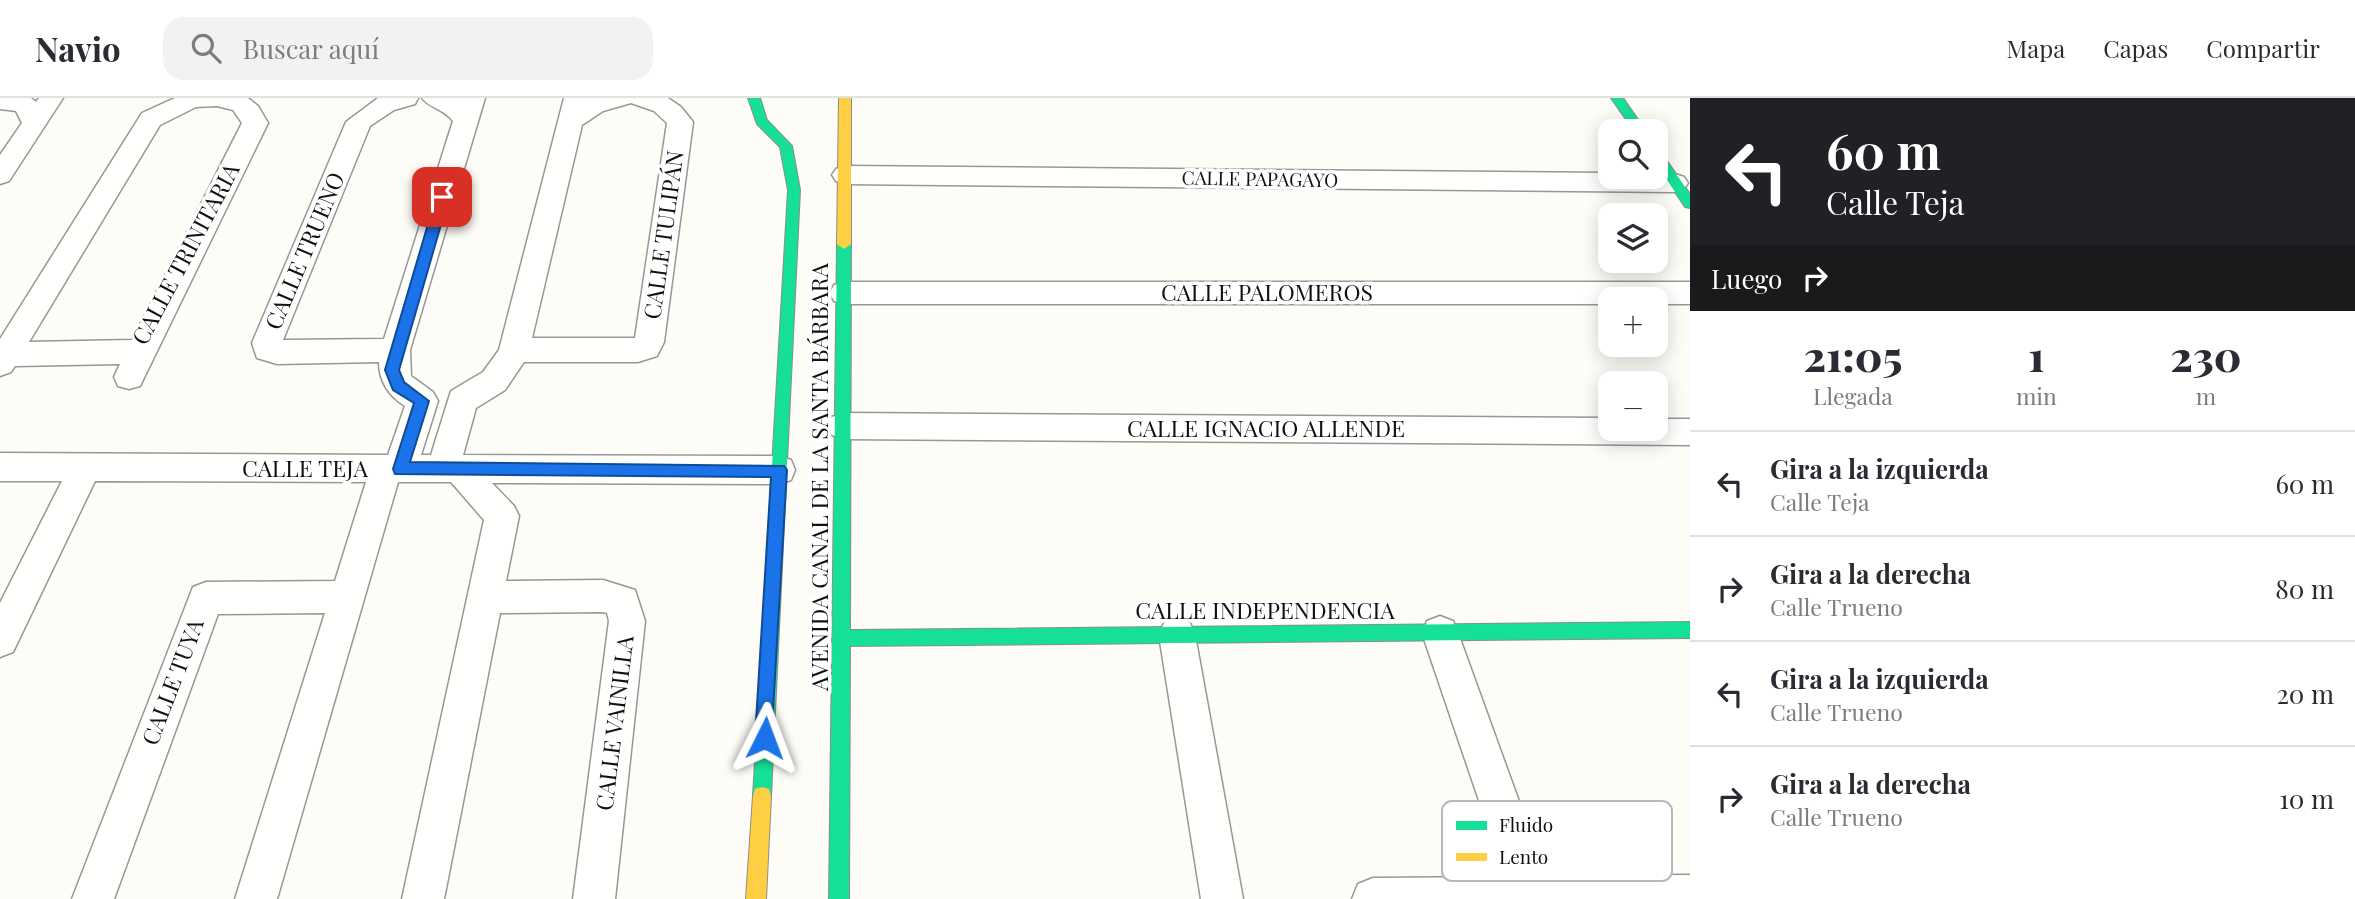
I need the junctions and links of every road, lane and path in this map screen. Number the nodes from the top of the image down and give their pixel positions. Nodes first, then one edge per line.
1 (51, 98) edge
2 (218, 98) edge
3 (406, 98) edge
4 (434, 98) edge
5 (622, 98) edge
6 (640, 98) edge
7 (754, 98) edge
8 (845, 98) edge
9 (1617, 98) edge
10 (0, 101) edge
11 (470, 109) edge
12 (573, 110) edge
13 (1632, 119) edge
14 (34, 123) junction
15 (1668, 171) edge
16 (0, 175) edge
17 (845, 175) junction
18 (1683, 193) edge
19 (844, 293) junction
20 (1690, 293) edge
21 (396, 350) junction
22 (514, 350) junction
23 (4, 359) edge
24 (843, 426) junction
25 (1690, 432) edge
26 (0, 467) edge
27 (85, 468) junction
28 (393, 469) junction
29 (451, 469) junction
30 (779, 470) junction
31 (348, 597) junction
32 (484, 597) junction
33 (1690, 630) edge
34 (1440, 633) junction
35 (1177, 635) junction
36 (841, 638) junction
37 (0, 640) edge
38 (1499, 801) edge
39 (1527, 881) edge
40 (1690, 896) edge
41 (1533, 898) edge
42 (93, 899) edge
43 (256, 899) edge
44 (424, 899) edge
45 (594, 899) edge
46 (756, 899) edge
47 (839, 899) edge
48 (1223, 899) edge
49 (1373, 899) edge

1 - 14 street
2 - 23 street, CALLE TRINITARIA
2 - 23 street, CALLE TRINITARIA
3 - 21 street, CALLE TRUENO
4 - 11 street
5 - 12 street
6 - 22 street, CALLE TULIPÁN
7 - 30 main road
8 - 17 main road, AVENIDA CANAL DE LA SANTA BÁRBARA
9 - 13 main road
10 - 14 street
11 - 21 street
12 - 22 street
14 - 16 street
15 - 18 main road
17 - 18 street, CALLE PAPAGAYO
17 - 19 main road, AVENIDA CANAL DE LA SANTA BÁRBARA
19 - 20 street, CALLE PALOMEROS
19 - 24 main road, AVENIDA CANAL DE LA SANTA BÁRBARA
21 - 28 street
22 - 29 street
24 - 25 street, CALLE IGNACIO ALLENDE
24 - 36 main road, AVENIDA CANAL DE LA SANTA BÁRBARA
26 - 27 street, CALLE TEJA
27 - 28 street, CALLE TEJA
27 - 37 street
28 - 29 street, CALLE TEJA
28 - 31 street
29 - 30 street, CALLE TEJA
29 - 32 street
30 - 46 main road
31 - 42 street, CALLE TUYA
31 - 43 street
32 - 44 street
32 - 45 street, CALLE VAINILLA
33 - 34 main road, CALLE INDEPENDENCIA
34 - 35 main road, CALLE INDEPENDENCIA
34 - 38 street
35 - 36 main road, CALLE INDEPENDENCIA
35 - 48 street
36 - 47 main road, AVENIDA CANAL DE LA SANTA BÁRBARA
39 - 41 street
40 - 41 street
41 - 49 street

